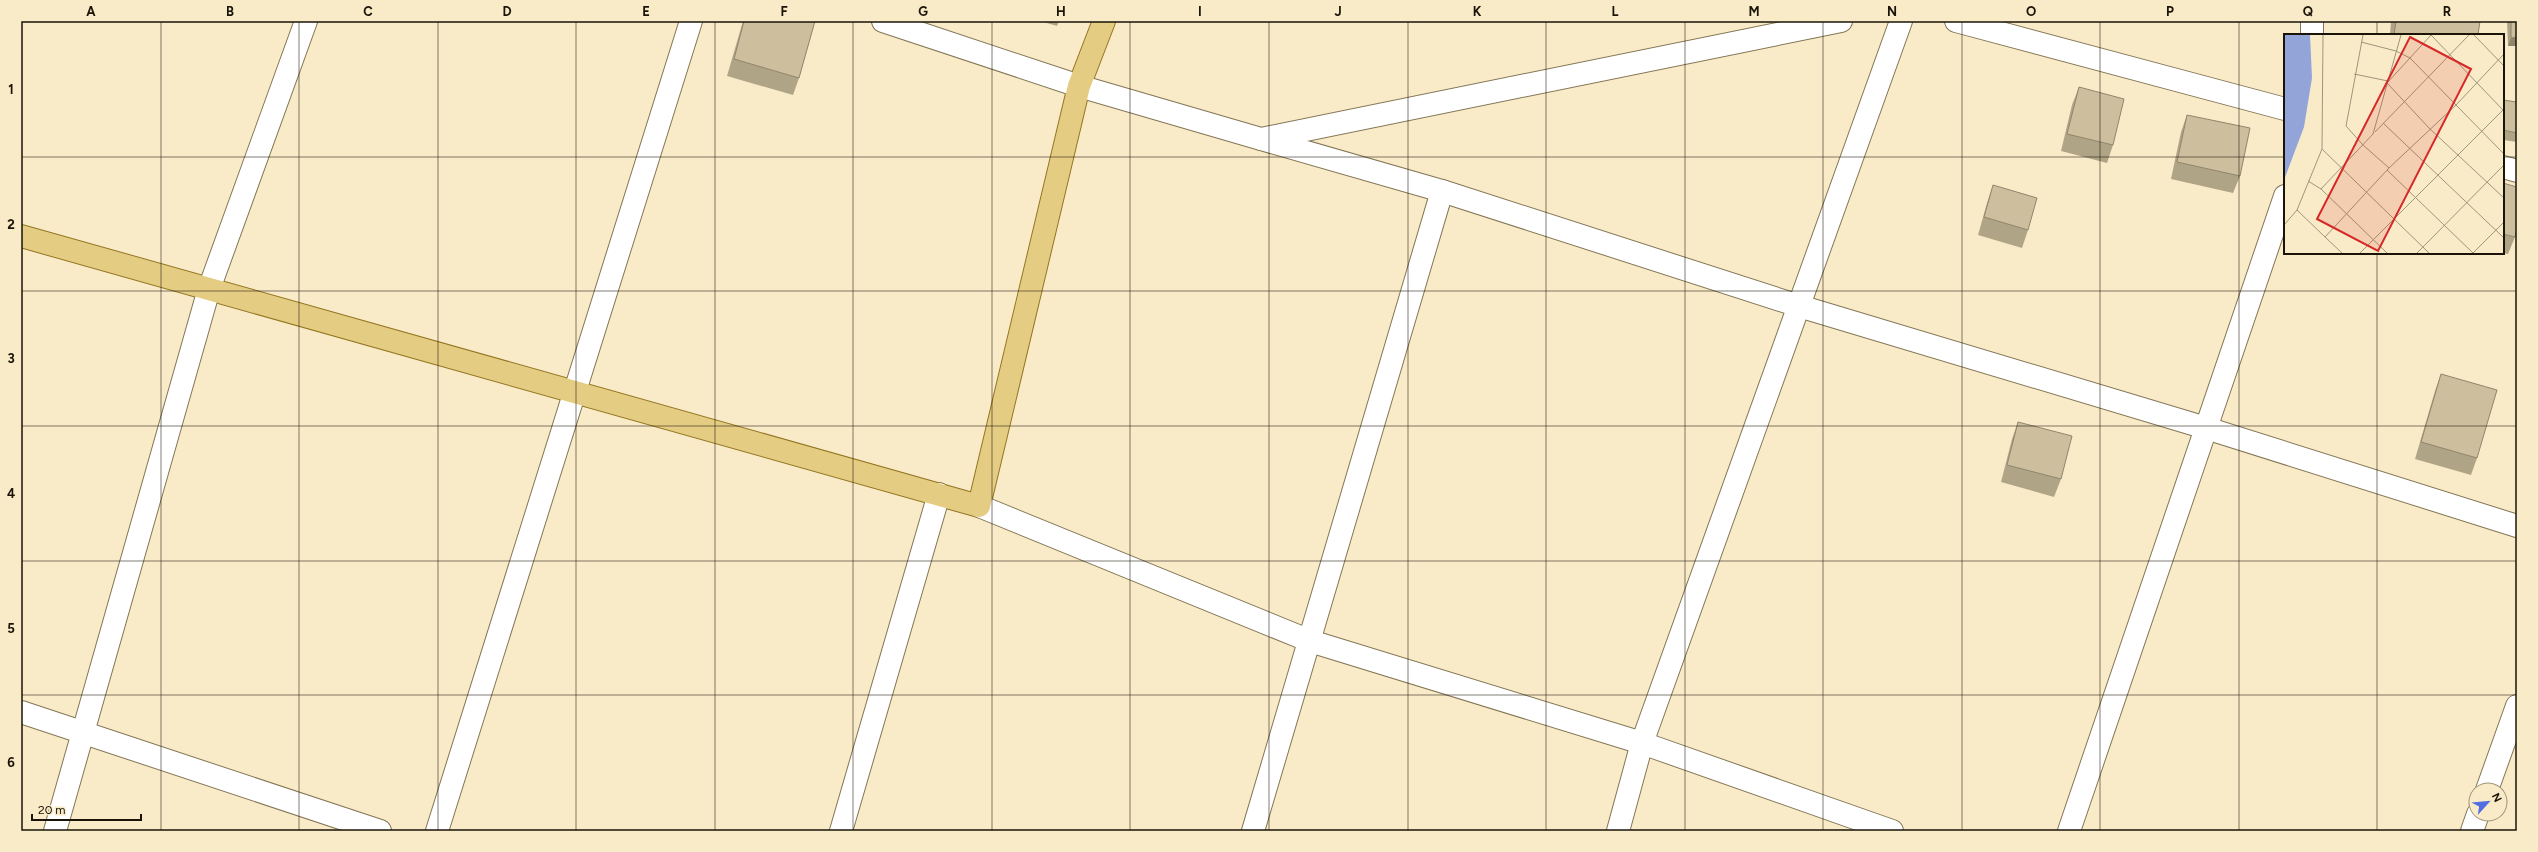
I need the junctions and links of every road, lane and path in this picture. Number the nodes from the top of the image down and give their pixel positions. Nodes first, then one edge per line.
1 (306, 21) edge
2 (691, 21) edge
3 (883, 21) edge
4 (1104, 21) edge
5 (1841, 21) edge
6 (1902, 21) edge
7 (1956, 21) edge
8 (2312, 21) edge
9 (2312, 34) edge
10 (1079, 86) junction
11 (2284, 109) edge
12 (1261, 139) junction
13 (2504, 167) edge
14 (2517, 171) edge
15 (1442, 191) junction
16 (2284, 199) edge
17 (21, 236) edge
18 (209, 289) junction
19 (1799, 306) junction
20 (576, 392) junction
21 (2206, 428) junction
22 (939, 494) junction
23 (979, 506) junction
24 (2517, 526) edge
25 (1310, 641) junction
26 (2517, 706) edge
27 (21, 712) edge
28 (84, 732) junction
29 (1642, 743) junction
30 (2490, 782) edge
31 (55, 831) edge
32 (380, 831) edge
33 (436, 831) edge
34 (841, 831) edge
35 (1253, 831) edge
36 (1618, 831) edge
37 (1892, 831) edge
38 (2069, 831) edge

1 - 18 street
2 - 20 street
3 - 10 street
4 - 10 main road
5 - 12 street
6 - 19 street
7 - 11 street
8 - 9 street
10 - 12 street
10 - 23 main road
12 - 15 street
13 - 14 street
15 - 19 street
15 - 25 street
16 - 21 street
17 - 18 main road
18 - 20 main road
18 - 28 street
19 - 21 street
19 - 29 street
20 - 22 main road
20 - 33 street
21 - 24 street
21 - 38 street
22 - 23 main road
22 - 34 street
23 - 25 street
25 - 29 street
25 - 35 street
26 - 30 street
27 - 28 street
28 - 31 street
28 - 32 street
29 - 36 street
29 - 37 street

